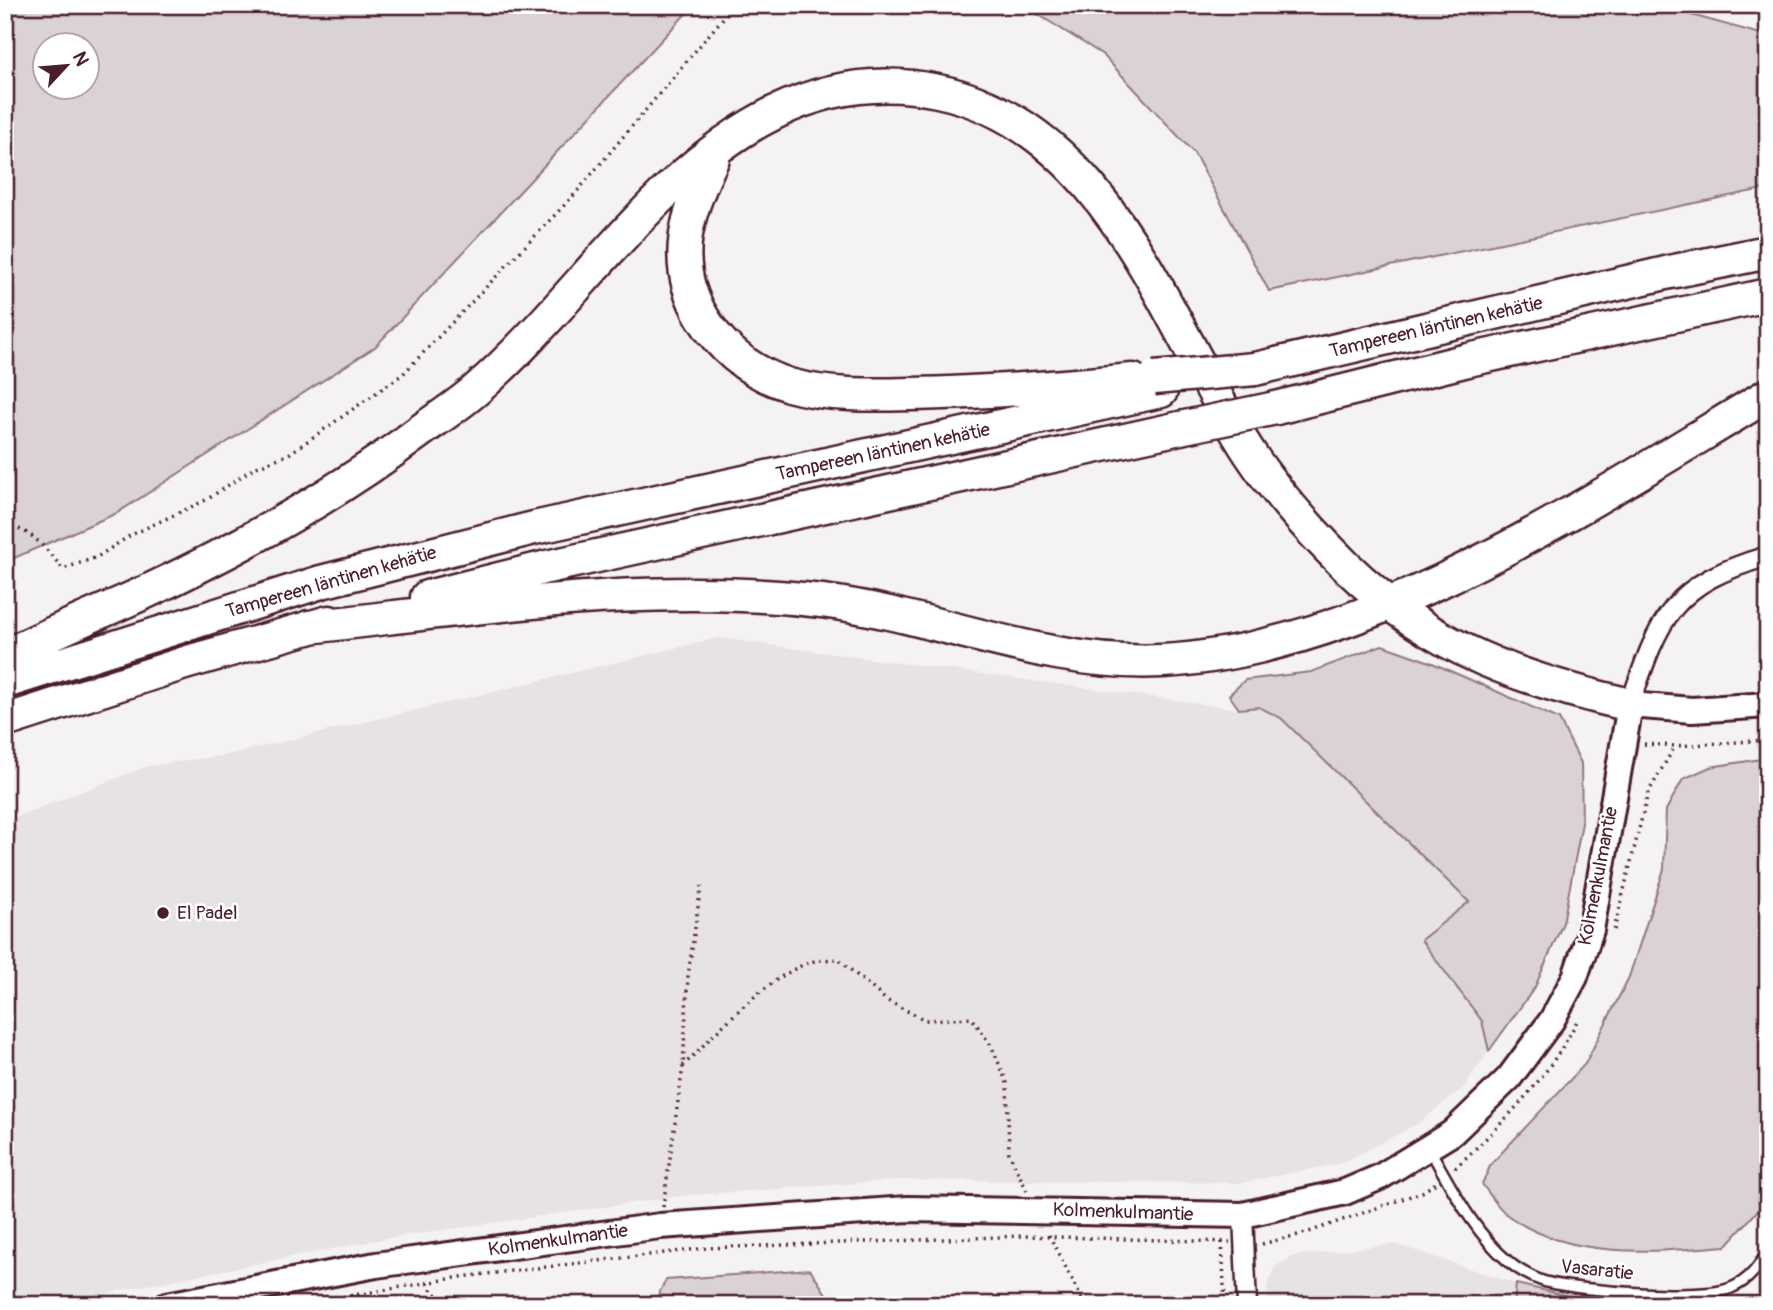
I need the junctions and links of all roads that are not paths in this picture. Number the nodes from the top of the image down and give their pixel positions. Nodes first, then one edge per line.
1 (719, 147) junction
2 (1768, 252) edge
3 (1768, 295) edge
4 (1157, 385) junction
5 (1768, 394) edge
6 (1768, 556) edge
7 (1389, 605) junction
8 (309, 627) junction
9 (5, 656) edge
10 (5, 681) edge
11 (1630, 705) junction
12 (1768, 705) edge
13 (5, 721) edge
14 (1429, 1148) junction
15 (1243, 1215) junction
16 (1768, 1251) edge
17 (167, 1305) edge
18 (1247, 1305) edge

1 - 4 highway
1 - 7 highway
1 - 9 highway
2 - 4 highway, Tampereen läntinen kehätie, bridge
3 - 8 highway, Tampereen läntinen kehätie, bridge
4 - 10 highway, Tampereen läntinen kehätie
5 - 7 highway
6 - 11 street
7 - 8 highway
7 - 11 highway
8 - 13 highway, Tampereen läntinen kehätie
11 - 12 street
11 - 14 street, Kolmenkulmantie
14 - 15 street, Kolmenkulmantie
14 - 16 lane, Vasaratie
15 - 17 street, Kolmenkulmantie
15 - 18 street

